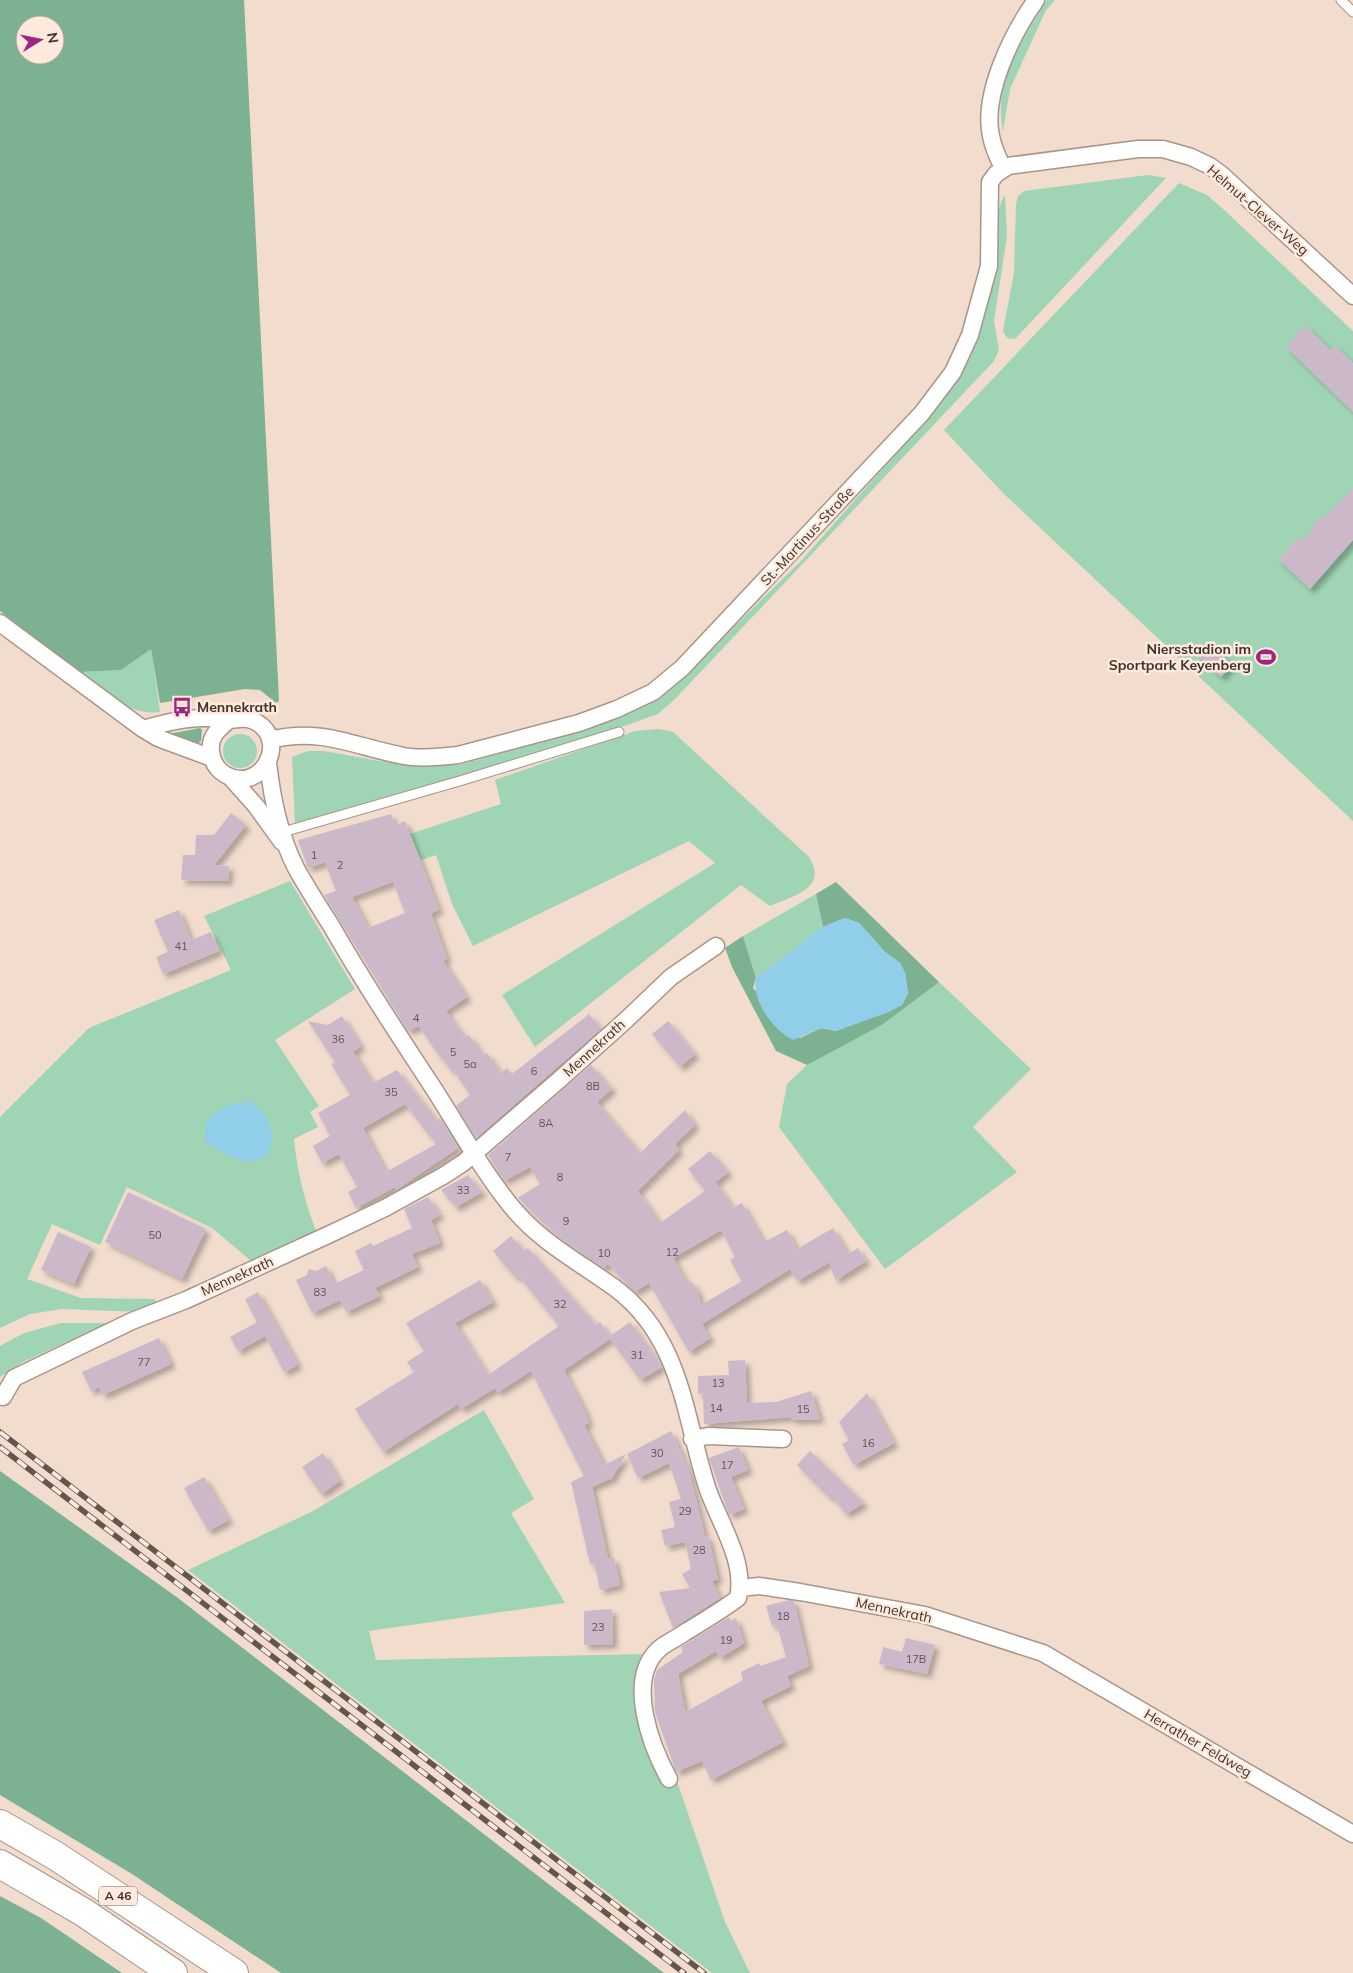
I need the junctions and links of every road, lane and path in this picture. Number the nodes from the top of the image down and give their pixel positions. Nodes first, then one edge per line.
1 (1036, 0) edge
2 (1341, 0) edge
3 (1353, 12) edge
4 (1003, 168) junction
5 (1353, 296) edge
6 (0, 623) edge
7 (229, 720) junction
8 (143, 729) junction
9 (619, 732) dead end
10 (270, 740) junction
11 (212, 758) junction
12 (268, 763) junction
13 (231, 778) junction
14 (283, 832) junction
15 (290, 854) junction
16 (716, 946) dead end
17 (474, 1152) junction
18 (3, 1398) dead end
19 (692, 1439) junction
20 (783, 1439) dead end
21 (740, 1588) junction
22 (1044, 1653) joint
23 (669, 1779) dead end
24 (0, 1824) edge
25 (1353, 1834) edge
26 (0, 1864) edge
27 (172, 1973) edge
28 (234, 1973) edge

1 - 4 street
2 - 3 lane
4 - 5 street, Helmut-Clever-Weg
4 - 10 street, St.-Martinus-Straße
6 - 8 street
7 - 8 street
7 - 10 street
7 - 11 street
8 - 11 street
9 - 14 lane
10 - 12 street
11 - 13 street
12 - 13 street
12 - 14 street
13 - 15 street
14 - 15 street
15 - 17 street
16 - 17 street, Mennekrath
17 - 18 street, Mennekrath
17 - 19 street
19 - 20 street
19 - 21 street
21 - 22 street, Mennekrath
21 - 23 street
22 - 25 street, Herrather Feldweg
24 - 28 highway, A 46
26 - 27 highway, A 46

